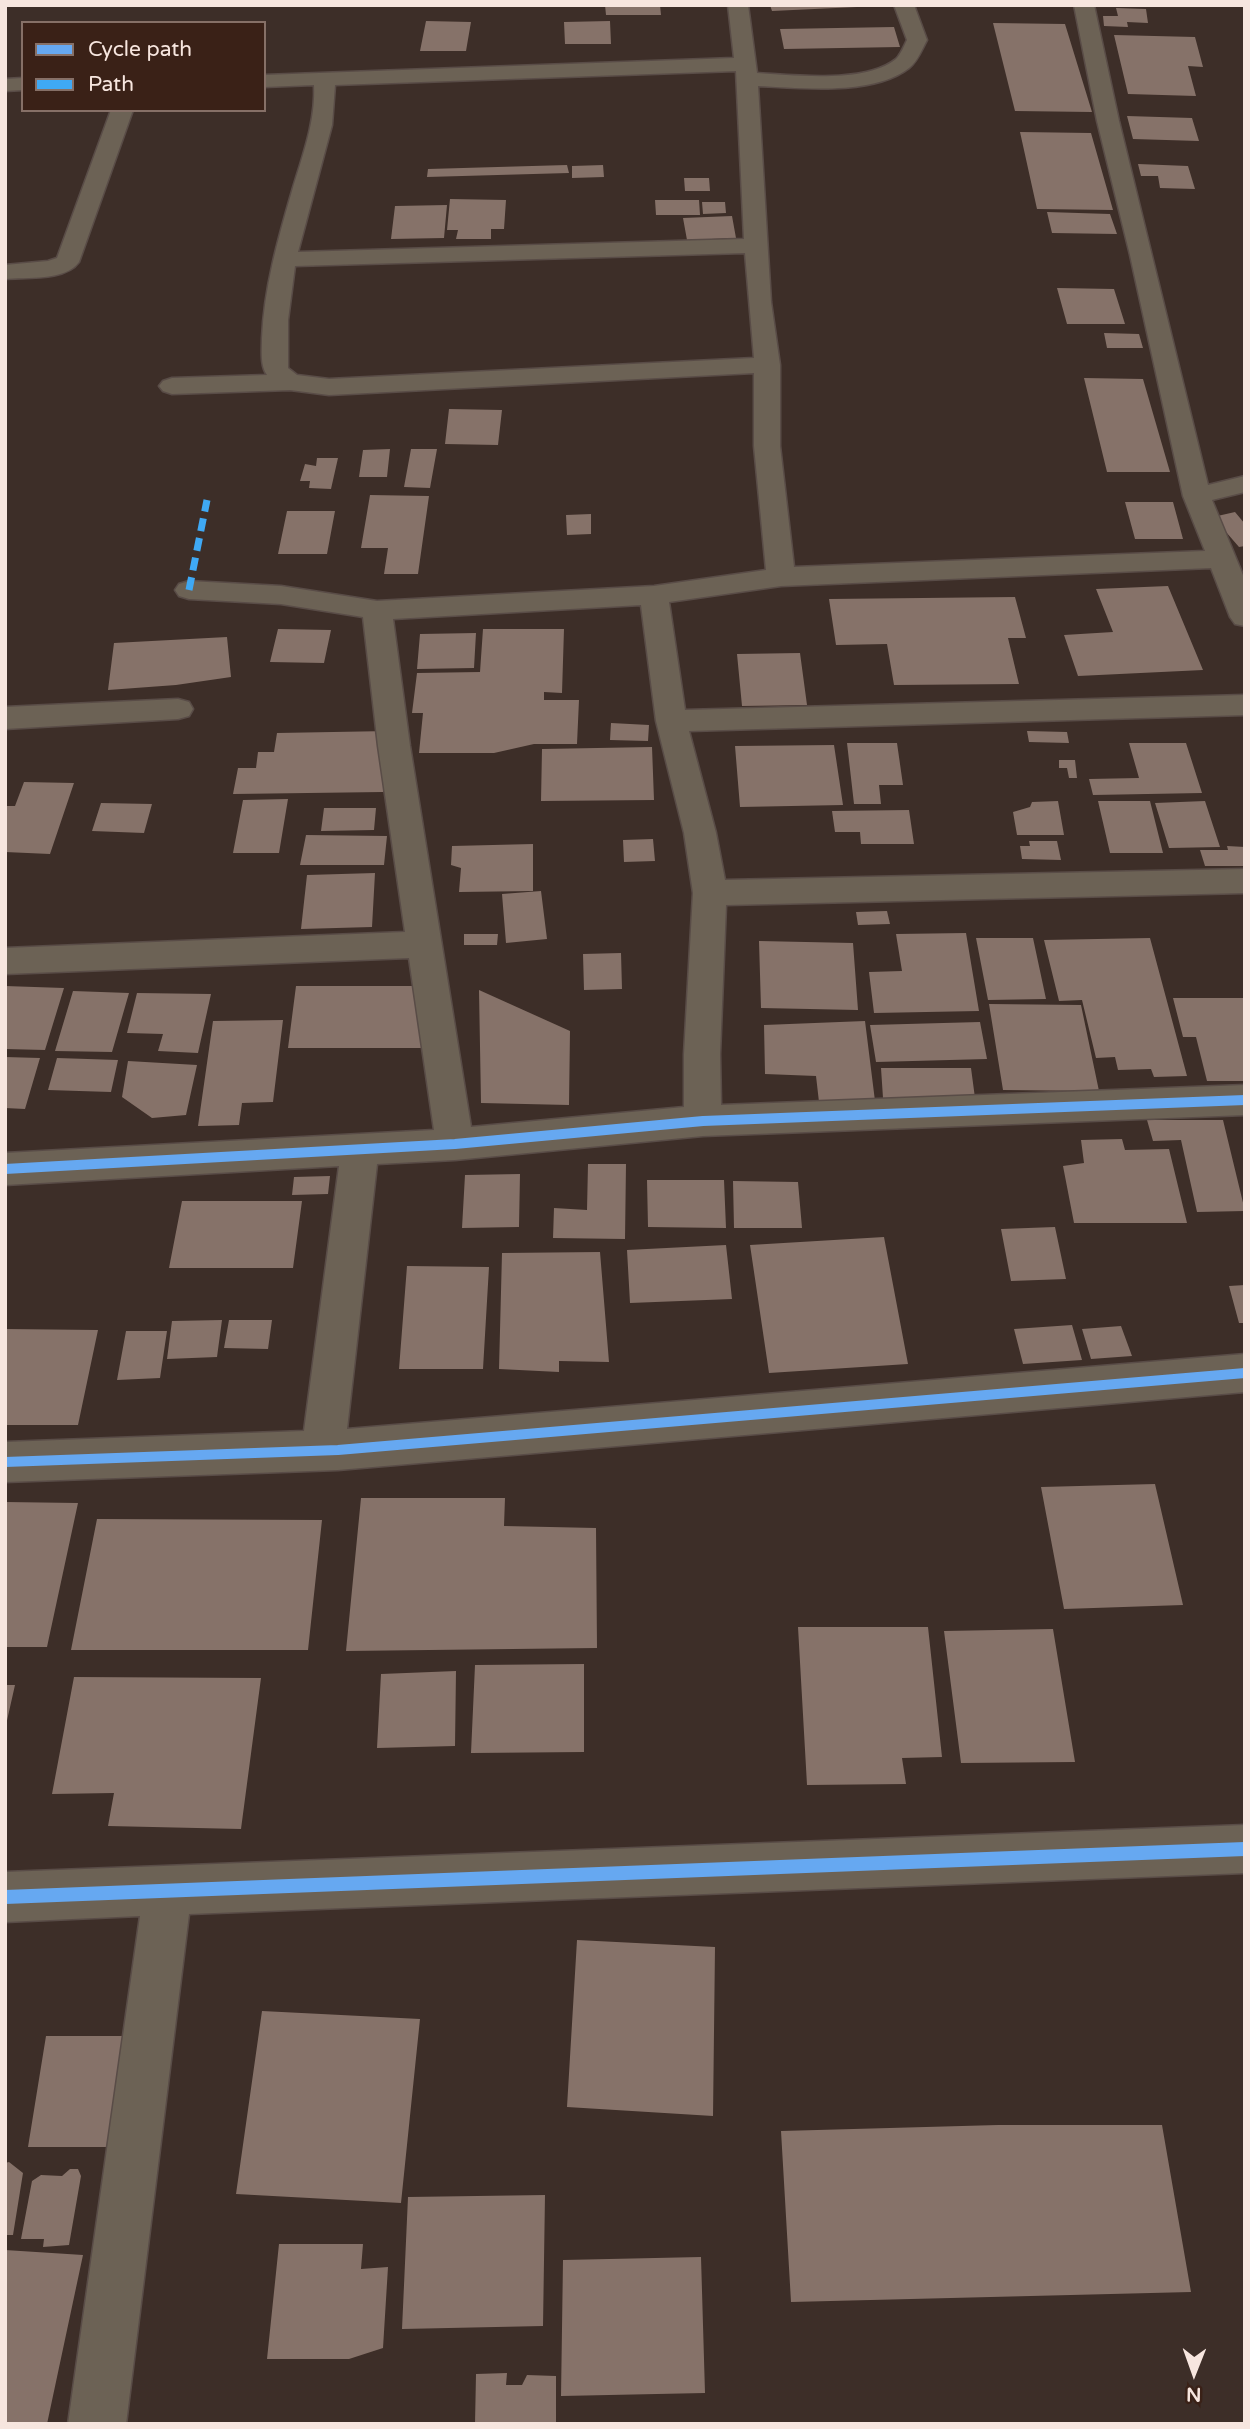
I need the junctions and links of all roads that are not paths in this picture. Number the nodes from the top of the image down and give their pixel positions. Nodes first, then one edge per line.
1 (738, 5) edge
2 (904, 5) edge
3 (1084, 5) edge
4 (747, 72) junction
5 (324, 80) junction
6 (266, 81) edge
7 (121, 112) edge
8 (758, 246) junction
9 (287, 259) junction
10 (5, 272) edge
11 (767, 365) junction
12 (290, 382) junction
13 (172, 386) dead end
14 (1245, 484) edge
15 (1197, 496) junction
16 (1221, 559) junction
17 (781, 577) junction
18 (189, 590) dead end
19 (654, 595) junction
20 (377, 610) junction
21 (1245, 617) edge
22 (1245, 705) edge
23 (178, 709) dead end
24 (5, 718) edge
25 (671, 721) junction
26 (1245, 881) edge
27 (710, 893) junction
28 (426, 944) junction
29 (5, 961) edge
30 (1245, 1100) edge
31 (703, 1121) junction
32 (455, 1144) junction
33 (360, 1150) junction
34 (5, 1169) edge
35 (1245, 1373) edge
36 (323, 1451) junction
37 (5, 1462) edge
38 (1245, 1849) edge
39 (168, 1889) junction
40 (5, 1897) edge
41 (97, 2424) edge

1 - 4 street
2 - 4 street
3 - 15 street
4 - 5 street
4 - 8 street
5 - 6 street
5 - 9 street
7 - 10 street
8 - 9 street
8 - 11 street
9 - 12 street
11 - 12 street
11 - 17 street
12 - 13 street
14 - 15 street
15 - 16 street
16 - 17 street
16 - 21 street
17 - 19 street
18 - 20 street
19 - 20 street
19 - 25 street
20 - 28 street
22 - 25 street
23 - 24 street
25 - 27 street
26 - 27 street
27 - 31 street
28 - 29 street
28 - 32 street
30 - 31 street
31 - 32 street
32 - 33 street
33 - 34 street
33 - 36 street
35 - 36 street
36 - 37 street
38 - 39 street
39 - 40 street
39 - 41 street

